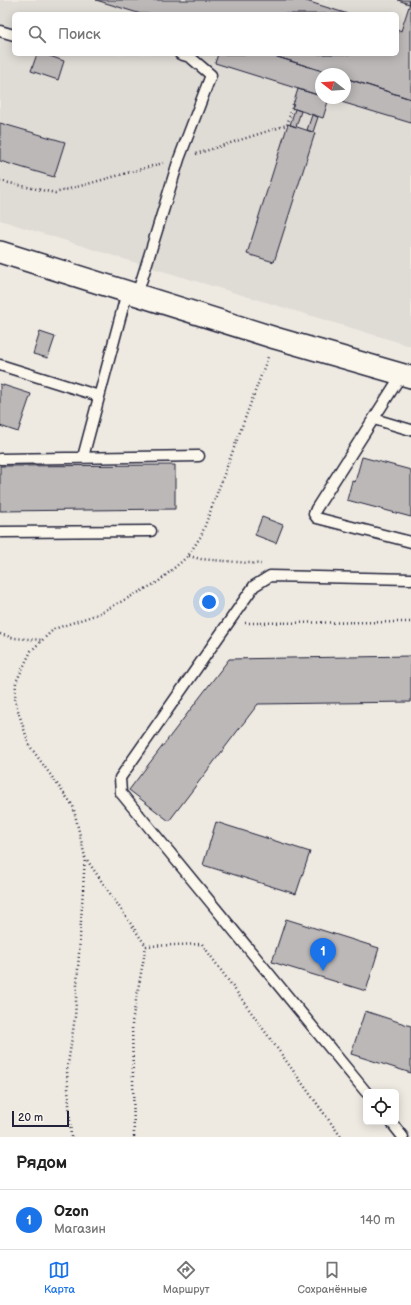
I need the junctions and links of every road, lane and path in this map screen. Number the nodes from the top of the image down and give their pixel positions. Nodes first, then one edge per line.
1 (0, 31) edge
2 (12, 34) edge
3 (187, 56) edge
4 (294, 101) dead end
5 (179, 159) junction
6 (0, 181) edge
7 (0, 252) edge
8 (132, 293) junction
9 (275, 338) junction
10 (0, 365) edge
11 (406, 375) edge
12 (99, 396) junction
13 (374, 419) junction
14 (411, 430) edge
15 (198, 456) dead end
16 (83, 457) junction
17 (0, 459) edge
18 (151, 531) dead end
19 (0, 532) edge
20 (411, 542) edge
21 (188, 556) junction
22 (287, 577) junction
23 (411, 579) edge
24 (411, 622) edge
25 (228, 624) junction
26 (0, 634) edge
27 (43, 640) junction
28 (85, 857) junction
29 (146, 946) junction
30 (364, 1089) edge
31 (393, 1125) edge
32 (70, 1137) edge
33 (134, 1137) edge
34 (341, 1137) edge
35 (403, 1137) edge

1 - 2 lane
3 - 5 lane
4 - 5 path
5 - 6 path
5 - 8 lane
7 - 8 street
8 - 9 street
8 - 12 lane
9 - 11 street
9 - 21 path
10 - 12 lane
11 - 13 lane
12 - 16 lane
13 - 14 lane
13 - 20 lane
15 - 16 lane
16 - 17 lane
18 - 19 lane
21 - 22 path
21 - 27 path
22 - 23 lane
22 - 25 lane
24 - 25 path
25 - 30 lane
26 - 27 path
27 - 28 path
28 - 29 path
28 - 32 path
29 - 33 path
29 - 34 path
31 - 35 lane

